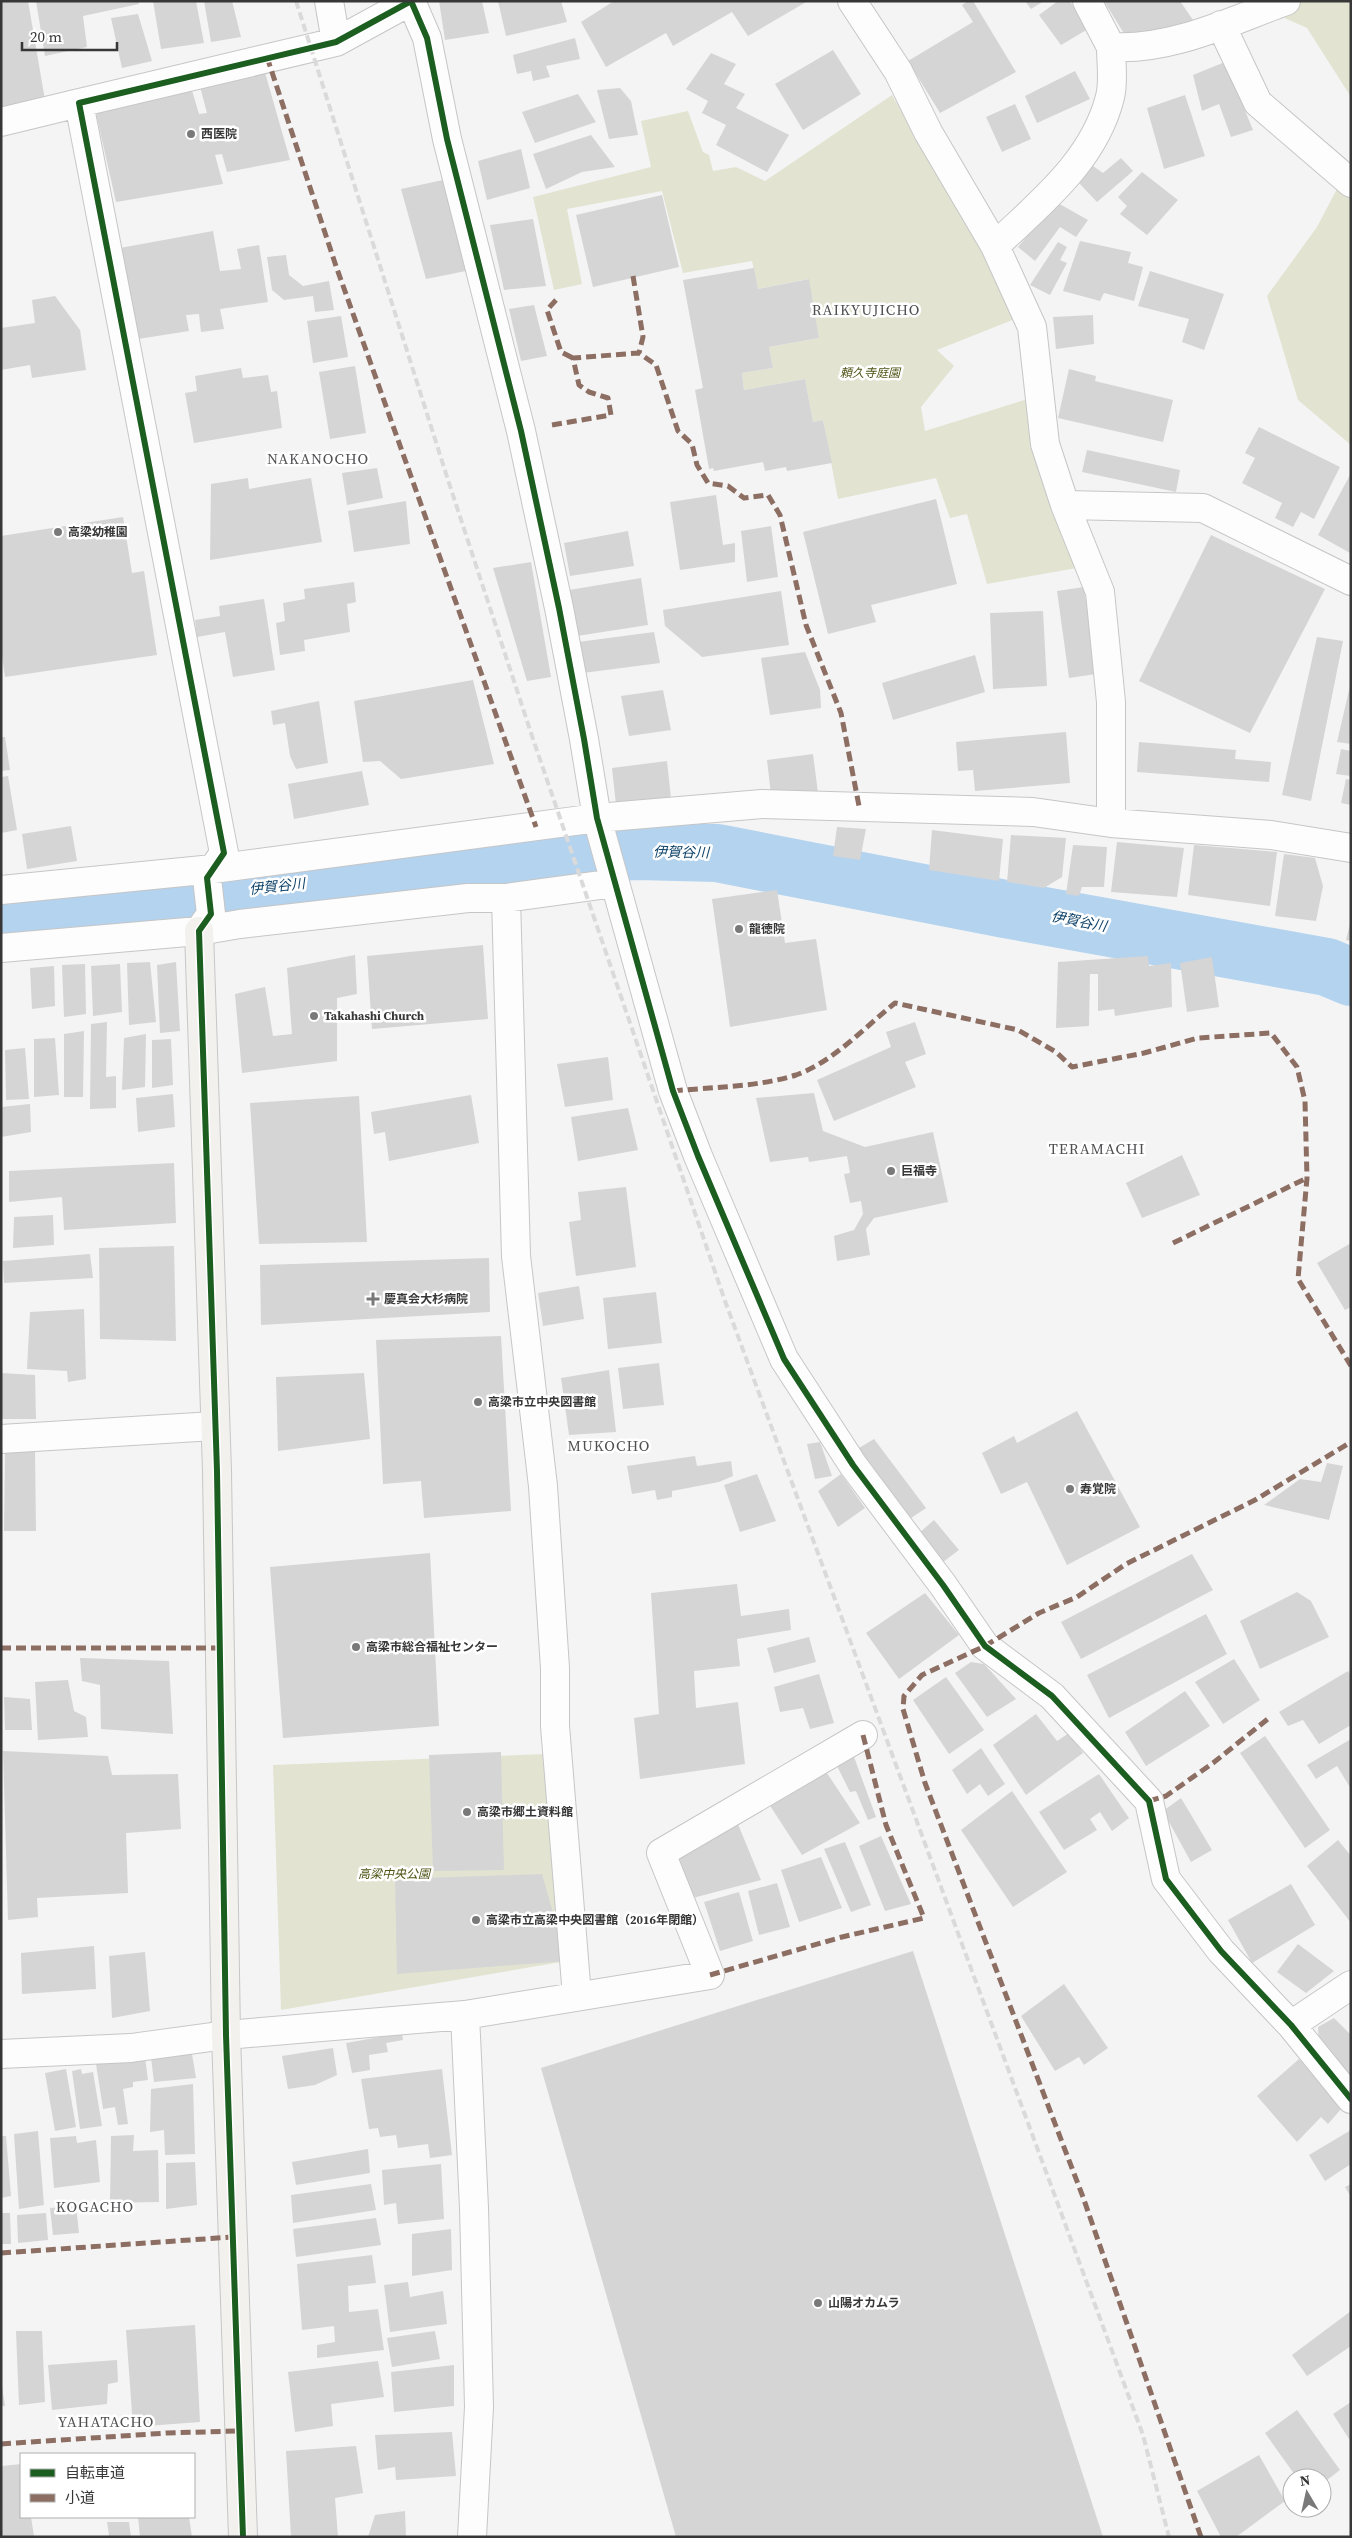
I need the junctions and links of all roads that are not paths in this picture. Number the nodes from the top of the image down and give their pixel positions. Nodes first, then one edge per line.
1 (329, 1) edge
2 (411, 1) edge
3 (852, 1) edge
4 (1087, 1) edge
5 (1286, 1) edge
6 (1221, 25) junction
7 (336, 42) junction
8 (1111, 47) junction
9 (78, 104) junction
10 (1, 122) edge
11 (1351, 183) edge
12 (995, 246) junction
13 (1065, 504) junction
14 (1351, 581) edge
15 (597, 818) junction
16 (1111, 823) junction
17 (1351, 848) edge
18 (210, 873) junction
19 (614, 879) junction
20 (1, 890) edge
21 (506, 898) junction
22 (205, 923) junction
23 (1, 948) edge
24 (214, 1426) junction
25 (1, 1439) edge
26 (862, 1735) dead end
27 (1351, 1985) edge
28 (577, 1996) junction
29 (465, 2015) junction
30 (1291, 2025) junction
31 (226, 2035) junction
32 (1, 2054) edge
33 (1351, 2099) edge
34 (243, 2537) edge
35 (472, 2537) edge

1 - 7 street
2 - 7 street
2 - 15 street
3 - 12 street
4 - 8 street
5 - 6 street
6 - 8 street
6 - 11 street
7 - 9 street
8 - 12 street
9 - 10 street
9 - 18 street
12 - 13 street
13 - 14 street
13 - 16 street
15 - 16 street
15 - 18 street
15 - 19 street
16 - 17 street
18 - 20 street
18 - 22 street
19 - 21 street
19 - 30 street
21 - 22 street
21 - 28 street
22 - 23 street
22 - 24 street
24 - 25 street
24 - 31 street
26 - 28 street
27 - 30 street
28 - 29 street
29 - 31 street
29 - 35 street
30 - 33 street
31 - 32 street
31 - 34 street

